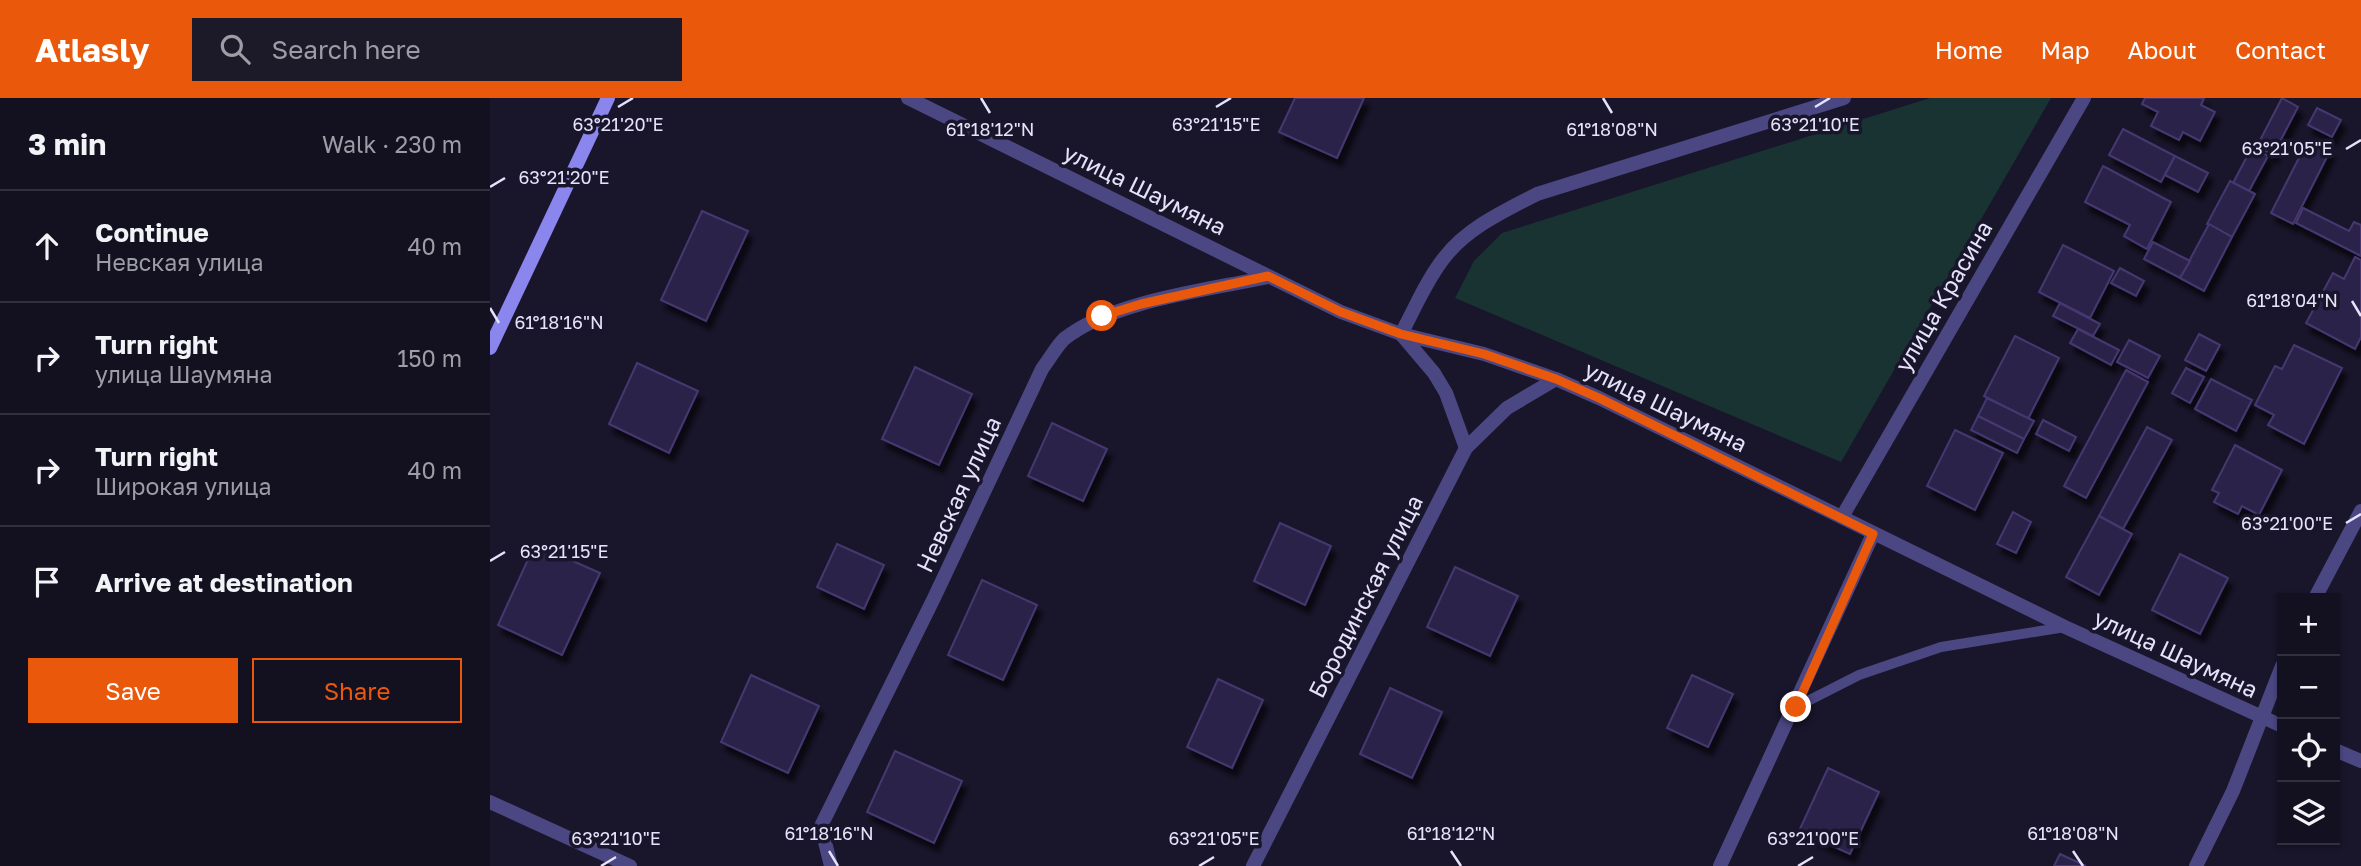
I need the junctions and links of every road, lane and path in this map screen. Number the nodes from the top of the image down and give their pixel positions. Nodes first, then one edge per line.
1 (608, 98) edge
2 (908, 98) edge
3 (1844, 98) edge
4 (2084, 98) edge
5 (1268, 276) junction
6 (1401, 334) junction
7 (490, 348) edge
8 (1556, 379) junction
9 (1466, 449) junction
10 (2361, 511) edge
11 (1842, 517) junction
12 (1873, 534) junction
13 (2318, 593) edge
14 (2064, 627) junction
15 (2277, 679) edge
16 (1796, 707) junction
17 (2262, 717) junction
18 (2277, 724) edge
19 (2340, 752) edge
20 (2361, 761) edge
21 (490, 802) edge
22 (630, 866) edge
23 (831, 866) edge
24 (1253, 866) edge
25 (1720, 866) edge
26 (2196, 866) edge

1 - 7 street
2 - 5 street, улица Шаумяна
3 - 6 street
4 - 11 street, улица Красина
5 - 6 street, улица Шаумяна
5 - 23 street, Невская улица
6 - 8 street, улица Шаумяна
6 - 9 street
8 - 9 street, Бородинская улица
8 - 11 street, улица Шаумяна
9 - 24 street, Бородинская улица
10 - 13 street
11 - 12 street, улица Шаумяна
12 - 14 street, улица Шаумяна
12 - 16 street
14 - 16 lane
14 - 17 street, улица Шаумяна
15 - 17 street
16 - 25 street
17 - 18 street, улица Шаумяна
17 - 26 street
19 - 20 street
21 - 22 street

